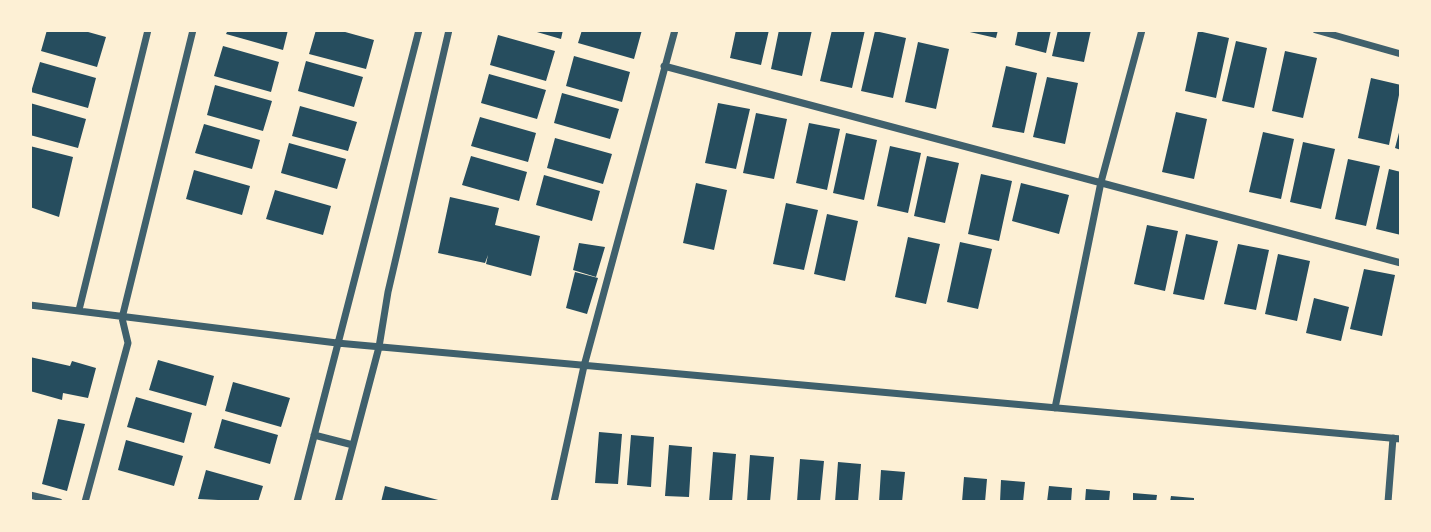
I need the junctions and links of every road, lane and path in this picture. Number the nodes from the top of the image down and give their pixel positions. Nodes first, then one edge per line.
1 (148, 30) edge
2 (193, 30) edge
3 (419, 30) edge
4 (449, 30) edge
5 (675, 30) edge
6 (1142, 30) edge
7 (1316, 30) edge
8 (1401, 54) edge
9 (664, 66) junction
10 (1101, 182) junction
11 (1401, 262) edge
12 (30, 305) edge
13 (79, 310) junction
14 (122, 318) junction
15 (337, 344) junction
16 (379, 347) junction
17 (584, 366) junction
18 (1055, 408) junction
19 (314, 435) junction
20 (1397, 439) edge
21 (354, 444) junction
22 (30, 495) edge
23 (59, 502) edge
24 (85, 502) edge
25 (297, 502) edge
26 (338, 502) edge
27 (554, 502) edge
28 (1388, 502) edge

1 - 13 street
2 - 14 street
3 - 15 street
4 - 16 street
5 - 9 street
6 - 10 street
7 - 8 street
9 - 10 street
9 - 17 street
10 - 11 street
10 - 18 street
12 - 13 street
13 - 14 street
14 - 15 street
14 - 24 street
15 - 16 street
15 - 19 street
16 - 17 street
16 - 21 street
17 - 18 street
17 - 27 street
18 - 20 street
19 - 21 street
19 - 25 street
20 - 28 street
21 - 26 street
22 - 23 street

